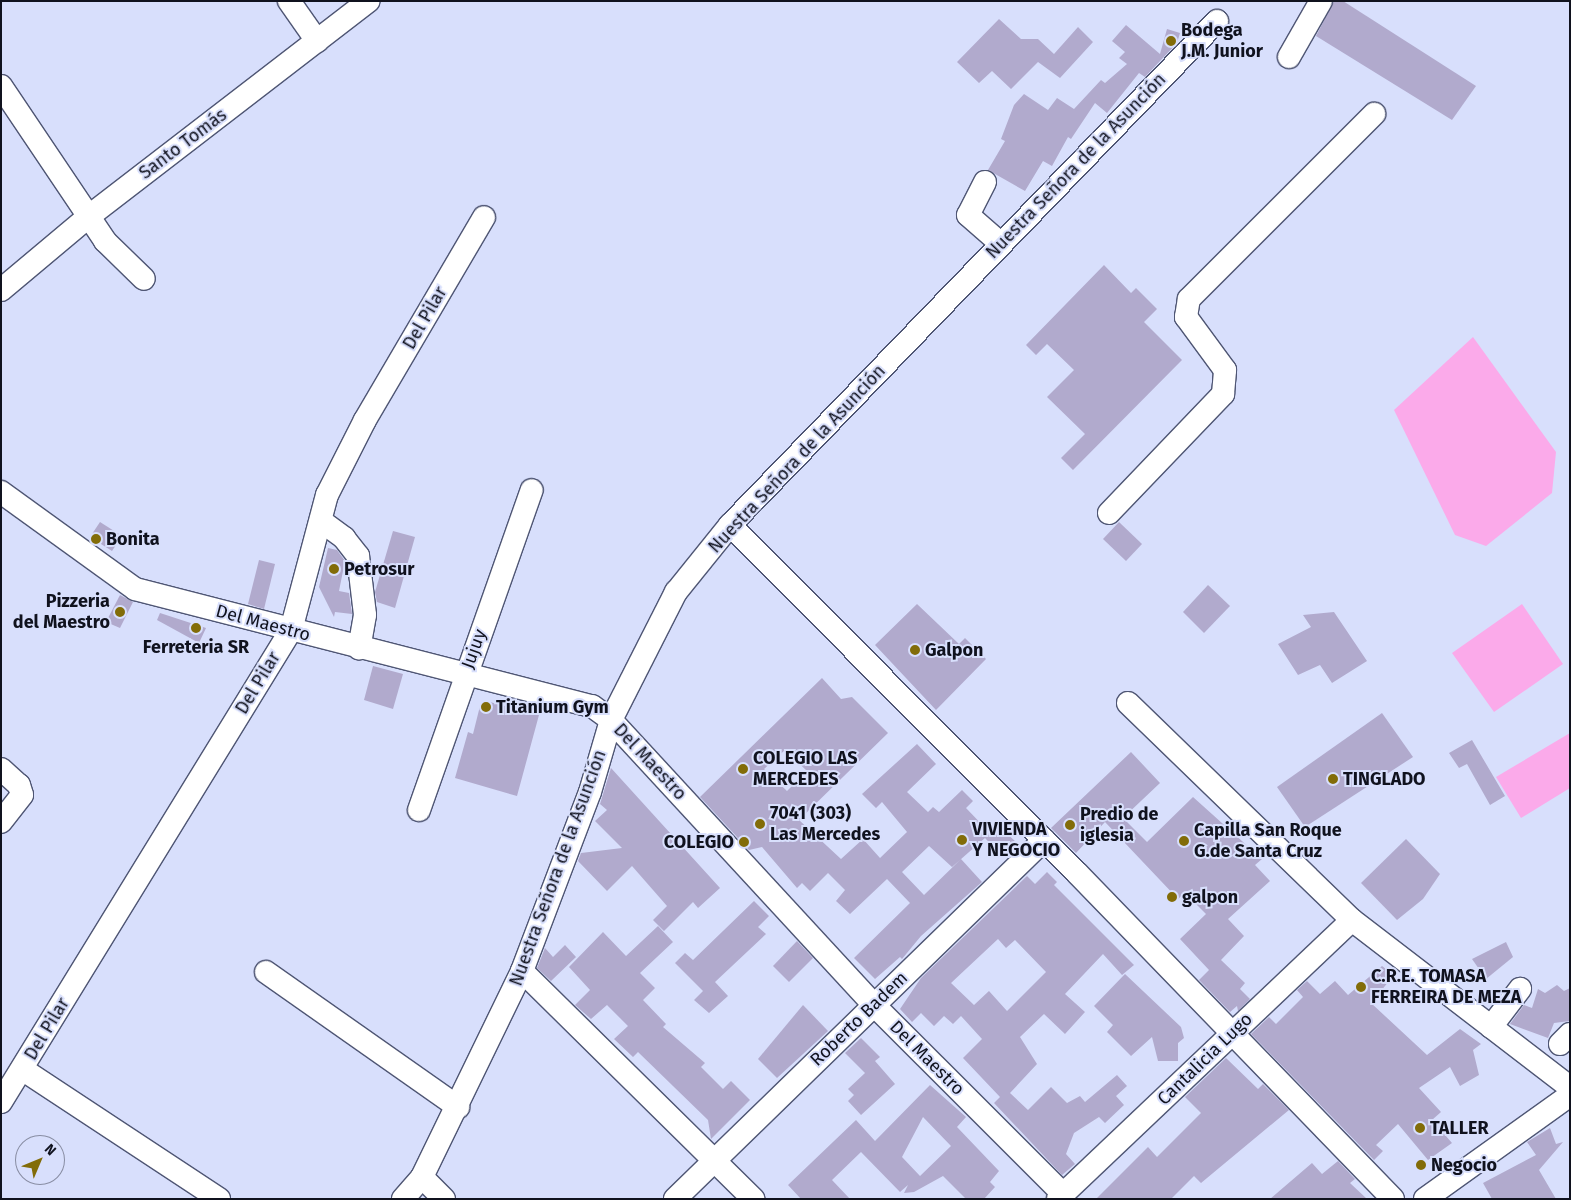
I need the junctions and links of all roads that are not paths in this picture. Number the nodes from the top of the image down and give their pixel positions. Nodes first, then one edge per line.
1 (289, 1) edge
2 (368, 1) edge
3 (1320, 1) edge
4 (1217, 21) dead end
5 (317, 41) junction
6 (1289, 57) dead end
7 (1, 86) edge
8 (1374, 114) dead end
9 (985, 182) dead end
10 (88, 217) junction
11 (484, 217) dead end
12 (1000, 243) junction
13 (144, 279) dead end
14 (1, 290) edge
15 (532, 490) dead end
16 (1, 492) edge
17 (1109, 513) dead end
18 (321, 522) junction
19 (730, 525) junction
20 (291, 630) junction
21 (359, 648) junction
22 (464, 675) junction
23 (1128, 703) dead end
24 (611, 720) junction
25 (1, 769) edge
26 (419, 810) dead end
27 (1, 822) edge
28 (1044, 840) junction
29 (1352, 920) junction
30 (522, 970) junction
31 (266, 972) dead end
32 (1520, 989) dead end
33 (874, 1005) junction
34 (1492, 1027) junction
35 (1233, 1032) junction
36 (22, 1069) junction
37 (1567, 1100) edge
38 (1, 1102) edge
39 (458, 1107) junction
40 (714, 1160) junction
41 (422, 1176) junction
42 (1061, 1197) edge
43 (219, 1199) edge
44 (403, 1199) edge
45 (444, 1199) edge
46 (675, 1199) edge
47 (753, 1199) edge
48 (1393, 1199) edge
49 (1425, 1199) edge

1 - 5 street
2 - 5 street, Santo Tomás
3 - 6 street
4 - 12 street, Nuestra Señora de la Asunción
5 - 10 street, Santo Tomás
7 - 10 street
8 - 17 street
9 - 12 street
10 - 13 street
10 - 14 street, Santo Tomás
11 - 18 street, Del Pilar
12 - 19 street, Nuestra Señora de la Asunción
15 - 22 street, Jujuy
16 - 20 street, Del Maestro
18 - 20 street, Del Pilar
18 - 21 street
19 - 24 street, Nuestra Señora de la Asunción
19 - 28 street
20 - 21 street, Del Maestro
20 - 36 street, Del Pilar
21 - 22 street, Del Maestro
22 - 24 street, Del Maestro
22 - 26 street, Jujuy
23 - 29 street
24 - 30 street, Nuestra Señora de la Asunción
24 - 33 street, Del Maestro
25 - 27 street
28 - 33 street, Roberto Badem
28 - 35 street
29 - 34 street
29 - 35 street, Cantalicia Lugo
30 - 39 street, Nuestra Señora de la Asunción
30 - 40 street
31 - 39 street
32 - 34 street
33 - 40 street, Roberto Badem
33 - 42 street, Del Maestro
34 - 37 street
35 - 42 street, Cantalicia Lugo
35 - 48 street
36 - 38 street, Del Pilar
36 - 43 street
37 - 49 street
39 - 41 street, Nuestra Señora de la Asunción
40 - 46 street, Roberto Badem
40 - 47 street
41 - 44 street, Nuestra Señora de la Asunción
41 - 45 street

